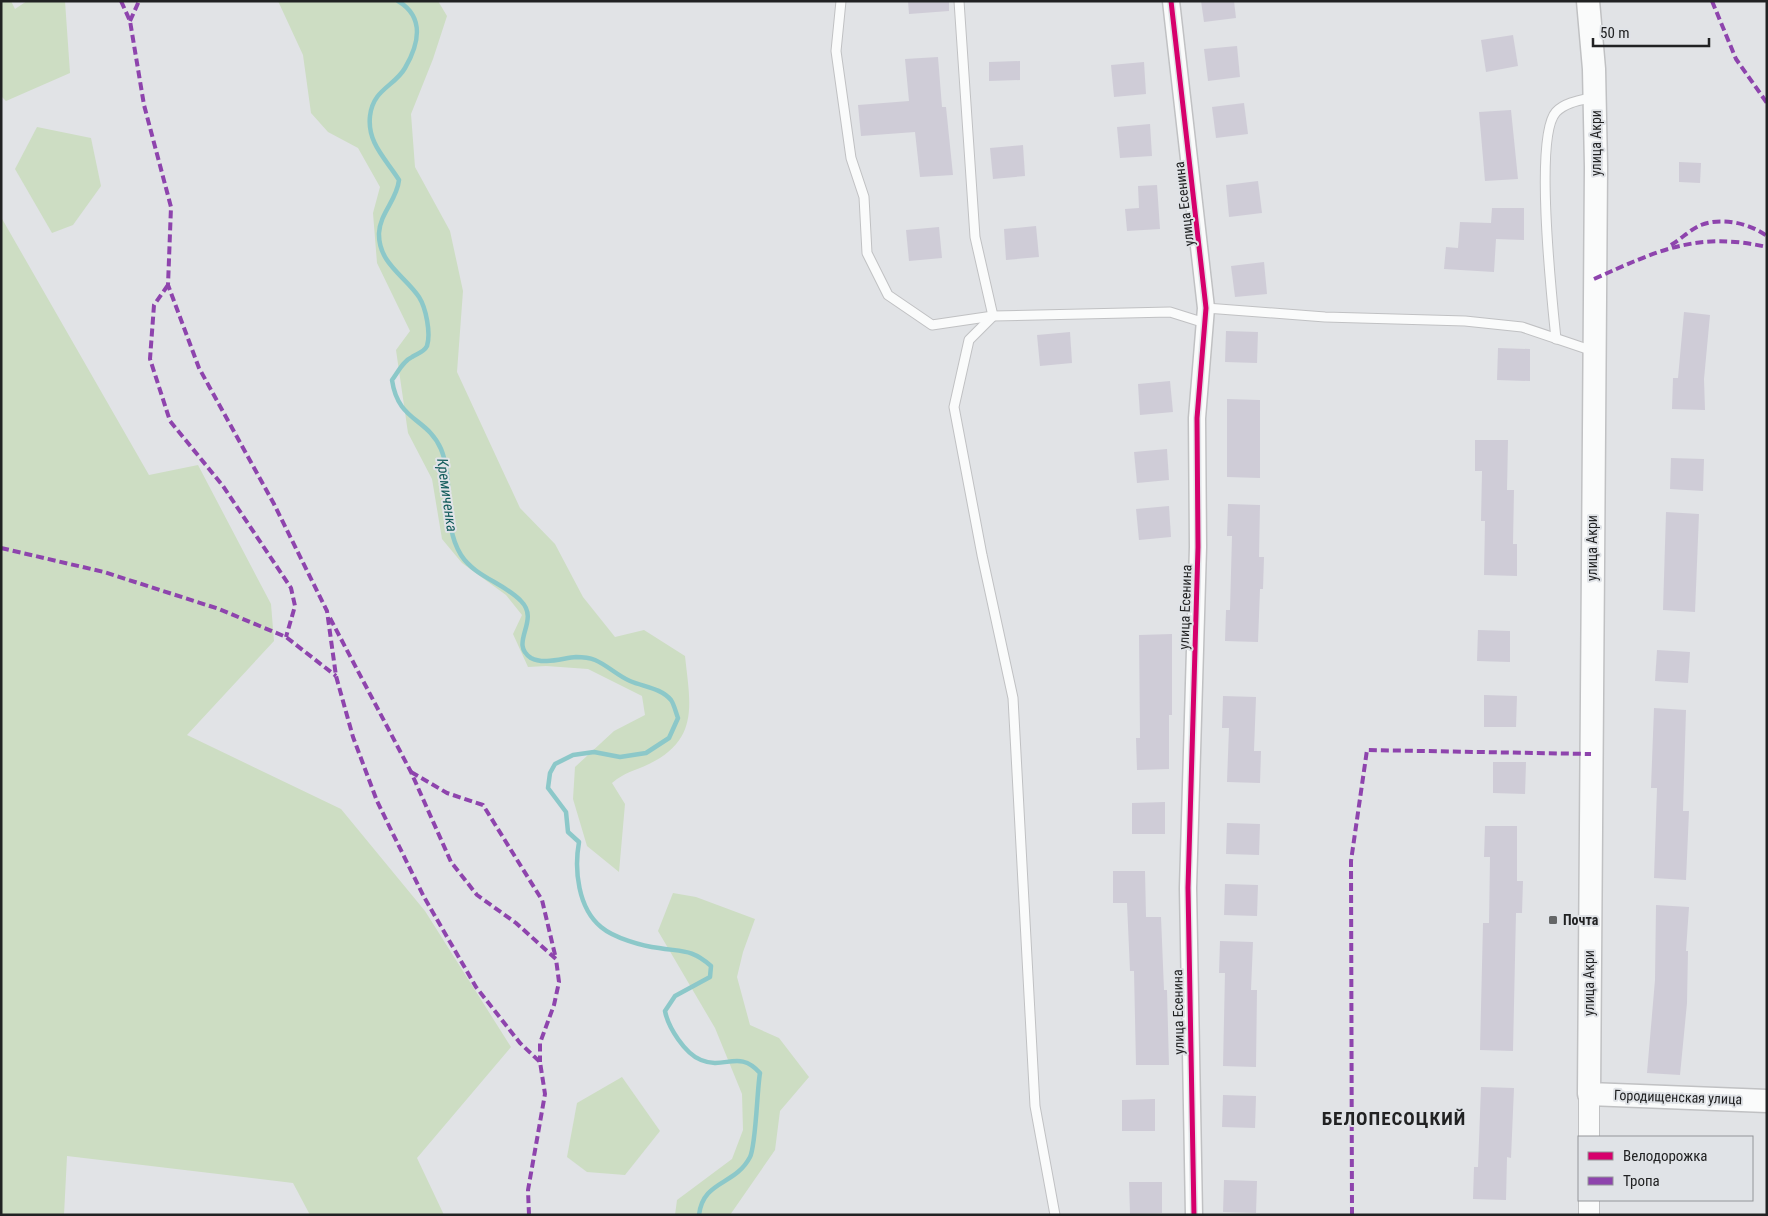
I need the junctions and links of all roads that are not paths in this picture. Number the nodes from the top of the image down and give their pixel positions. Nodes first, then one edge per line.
1 (841, 1) edge
2 (959, 1) edge
3 (1171, 1) edge
4 (1588, 1) edge
5 (1595, 97) junction
6 (993, 316) junction
7 (1205, 316) junction
8 (1556, 339) junction
9 (1594, 352) junction
10 (1589, 1094) junction
11 (1767, 1101) edge
12 (1589, 1136) edge
13 (1589, 1201) edge
14 (1055, 1215) edge
15 (1194, 1215) edge
16 (1589, 1215) edge

1 - 6 lane
2 - 6 lane
3 - 7 street, улица Есенина
4 - 5 main road, улица Акри
5 - 8 lane
5 - 9 main road, улица Акри
6 - 7 lane
6 - 14 lane
7 - 8 lane
7 - 15 street, улица Есенина
8 - 9 lane
9 - 10 main road, улица Акри
10 - 11 main road, Городищенская улица
10 - 12 street
13 - 16 street

